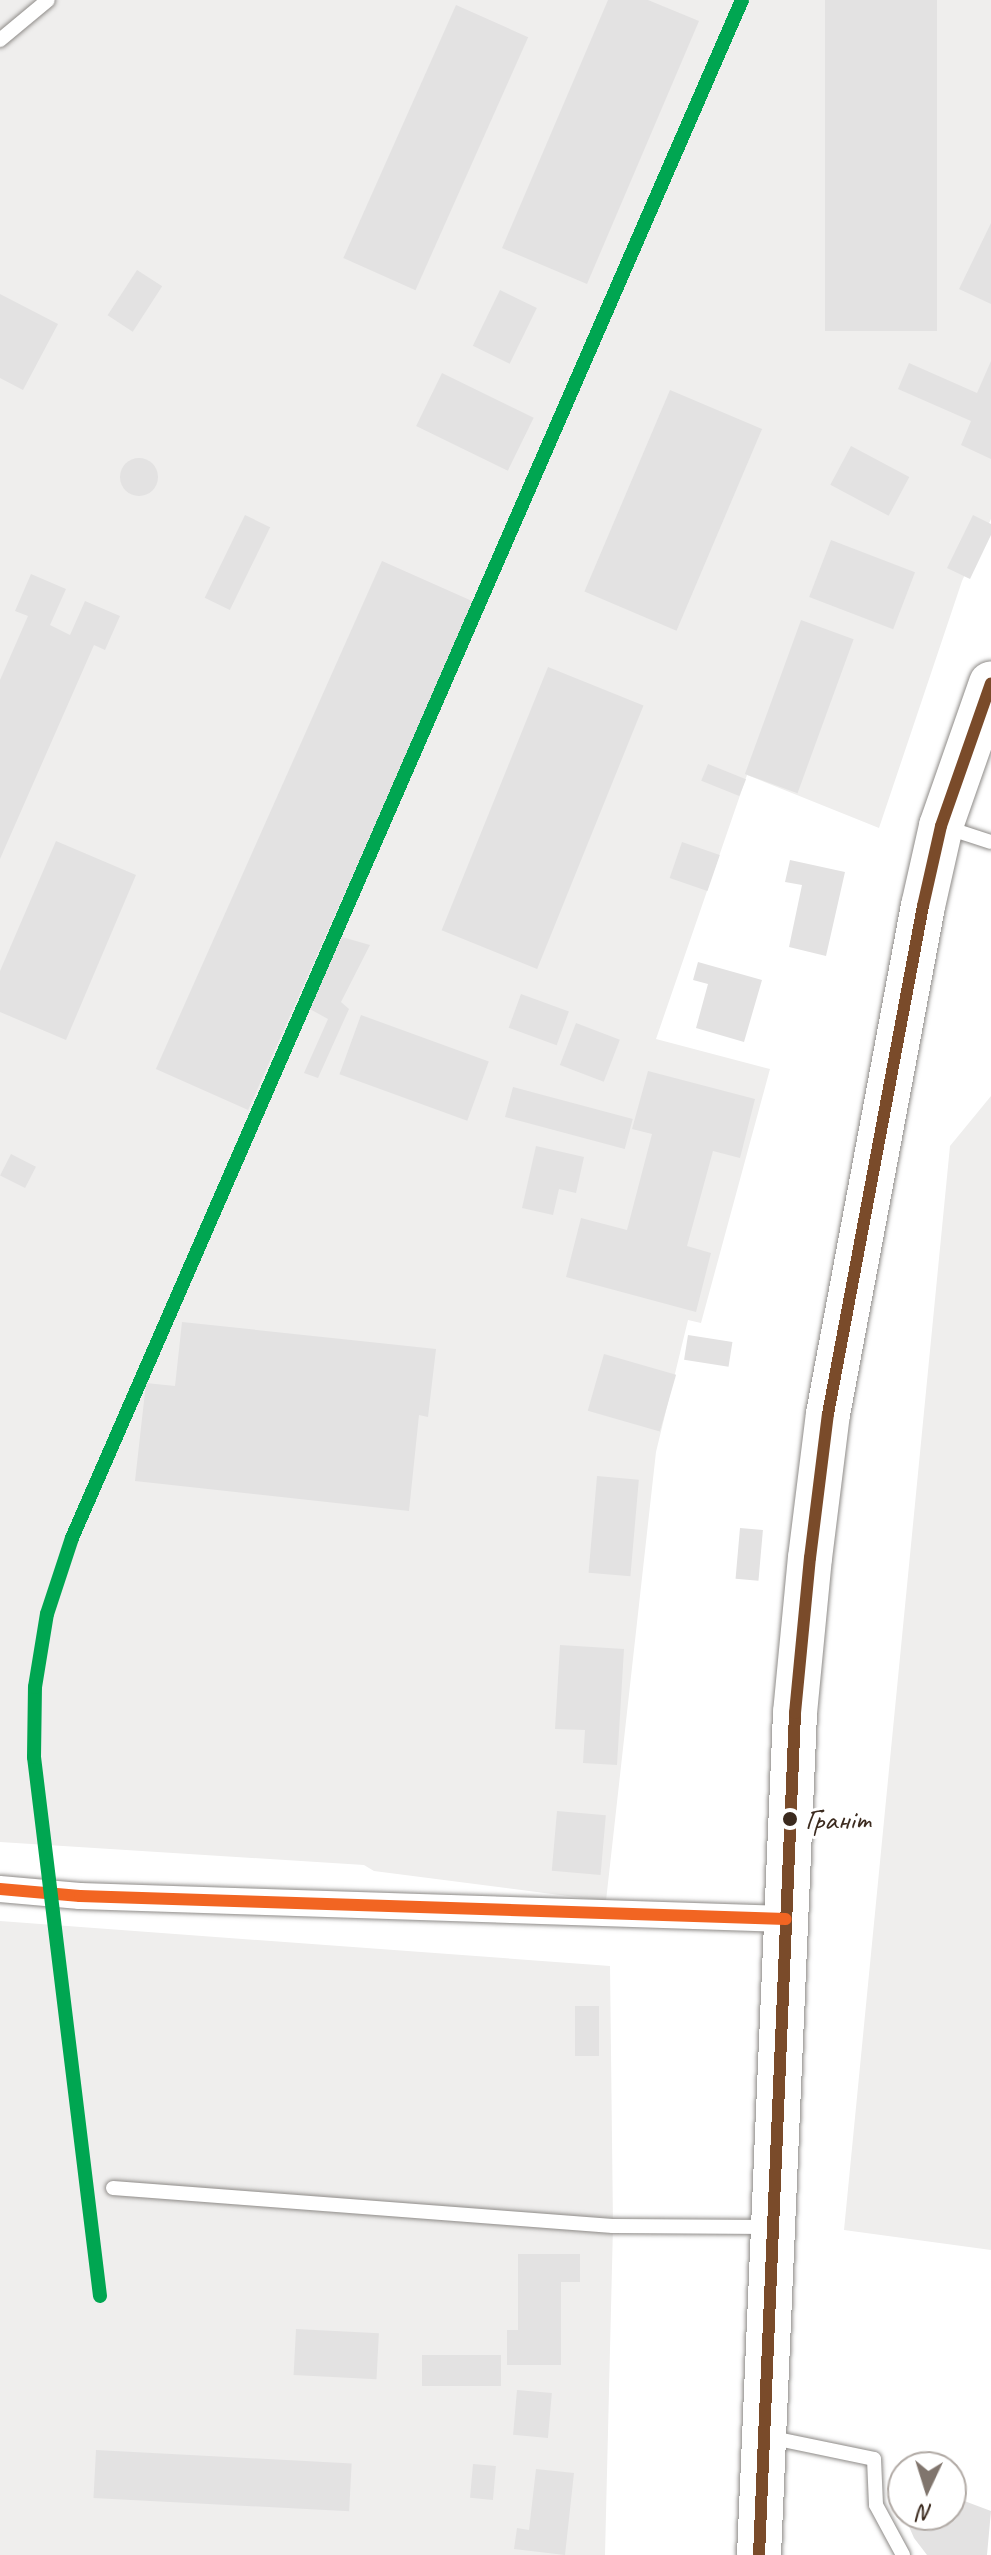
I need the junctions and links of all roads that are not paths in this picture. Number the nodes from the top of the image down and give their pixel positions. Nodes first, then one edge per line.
1 (48, 0) edge
2 (0, 40) edge
3 (991, 683) edge
4 (941, 826) junction
5 (991, 842) edge
6 (0, 1889) edge
7 (786, 1919) junction
8 (113, 2188) dead end
9 (773, 2227) junction
10 (764, 2437) junction
11 (759, 2555) edge
12 (903, 2555) edge

1 - 2 lane
3 - 4 highway
4 - 5 lane
4 - 7 highway
6 - 7 street
7 - 9 highway
8 - 9 lane
9 - 10 highway
10 - 11 highway
10 - 12 lane

